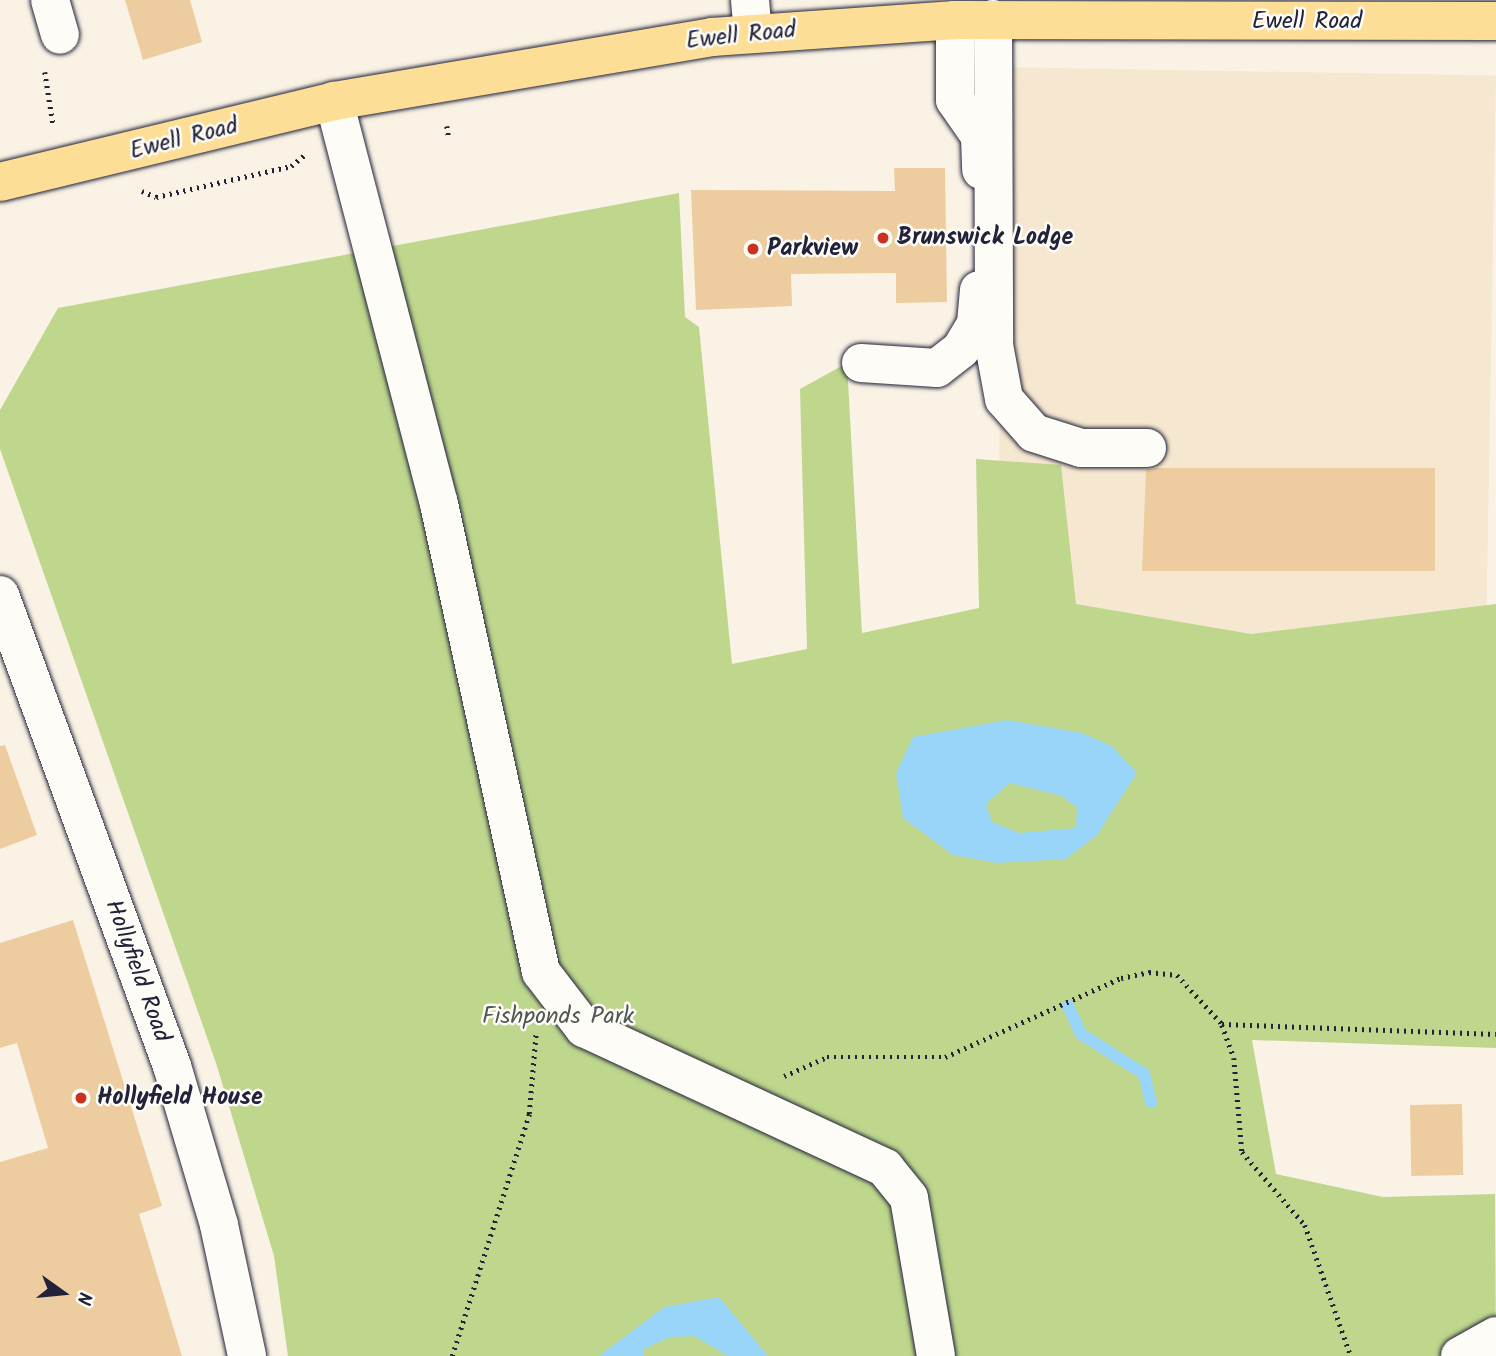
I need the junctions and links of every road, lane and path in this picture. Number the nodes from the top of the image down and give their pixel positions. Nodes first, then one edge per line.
1 (751, 17) edge
2 (993, 19) junction
3 (955, 20) junction
4 (1496, 21) edge
5 (334, 101) junction
6 (447, 126) dead end
7 (449, 138) dead end
8 (313, 148) dead end
9 (0, 182) edge
10 (126, 192) dead end
11 (861, 363) dead end
12 (1147, 448) dead end
13 (0, 595) edge
14 (541, 972) junction
15 (1222, 1024) junction
16 (1496, 1034) edge
17 (761, 1113) junction
18 (1496, 1336) edge
19 (247, 1356) edge
20 (452, 1356) edge
21 (936, 1356) edge
22 (1351, 1356) edge
23 (1461, 1356) edge

1 - 3 main road, Ewell Road
1 - 5 main road, Ewell Road
2 - 3 main road, Ewell Road
2 - 4 main road, Ewell Road
2 - 12 street
3 - 11 street
5 - 9 main road, Ewell Road
5 - 14 street
6 - 7 path
8 - 10 path, Ewell Road
13 - 19 street, Hollyfield Road
14 - 17 street
14 - 20 path
15 - 16 path
15 - 17 path
15 - 22 path
17 - 21 street
18 - 23 street

